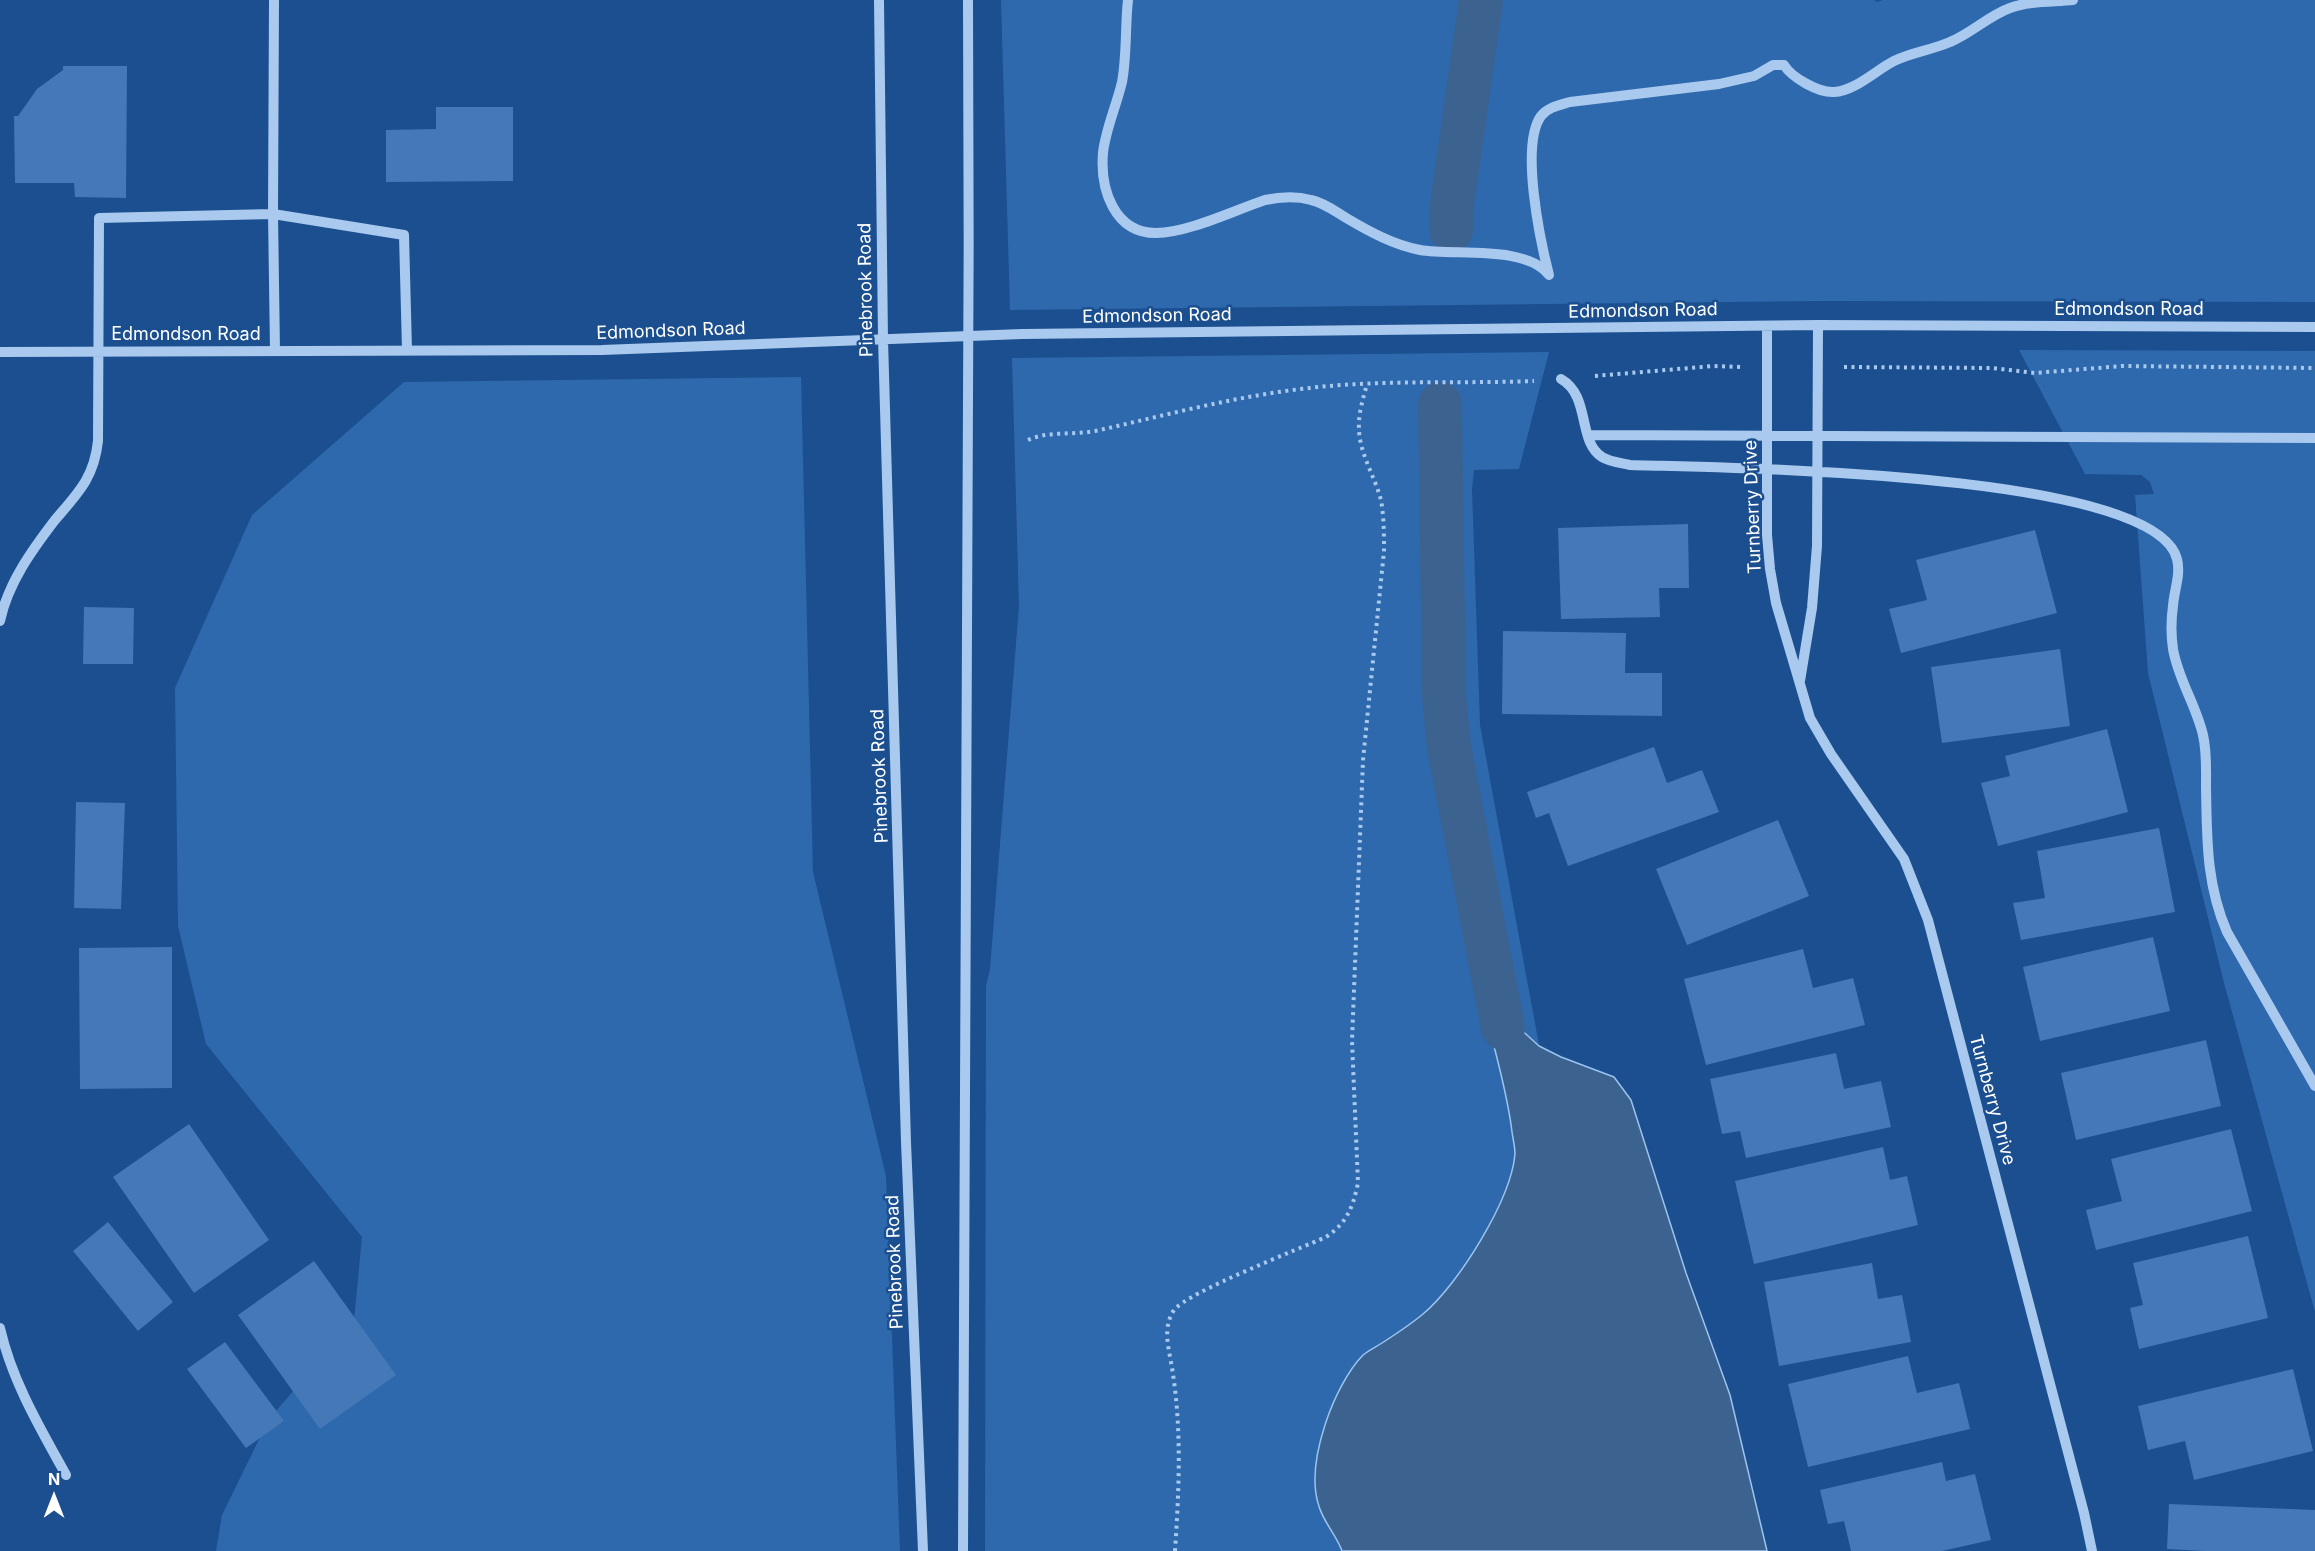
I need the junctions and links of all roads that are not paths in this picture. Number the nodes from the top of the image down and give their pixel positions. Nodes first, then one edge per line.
1 (274, 0) edge
2 (879, 0) edge
3 (968, 0) edge
4 (1128, 0) edge
5 (2073, 0) edge
6 (273, 214) junction
7 (1767, 326) junction
8 (1818, 326) junction
9 (2315, 327) edge
10 (970, 334) junction
11 (883, 339) junction
12 (407, 350) junction
13 (275, 351) junction
14 (0, 352) edge
15 (98, 352) junction
16 (1561, 379) road end
17 (1588, 435) junction
18 (1767, 436) junction
19 (1818, 436) junction
20 (2315, 438) edge
21 (1767, 470) junction
22 (1818, 471) junction
23 (0, 621) edge
24 (1799, 684) junction
25 (2315, 1086) edge
26 (0, 1328) edge
27 (66, 1474) dead end
28 (923, 1551) edge
29 (963, 1551) edge
30 (2092, 1551) edge

1 - 6 street
2 - 11 street, Pinebrook Road
3 - 10 street
4 - 5 street
6 - 12 street
6 - 13 street
6 - 15 street
7 - 8 street, Edmondson Road
7 - 10 street, Edmondson Road
7 - 18 street, Turnberry Drive
8 - 9 street, Edmondson Road
8 - 19 street, Turnberry Drive
10 - 11 street, Edmondson Road
10 - 29 street
11 - 12 street, Edmondson Road
11 - 28 street, Pinebrook Road
12 - 13 street, Edmondson Road
13 - 15 street, Edmondson Road
14 - 15 street, Edmondson Road
15 - 23 street
16 - 17 street
17 - 18 street
17 - 21 street
18 - 19 street
18 - 21 street, Turnberry Drive
19 - 20 street
19 - 22 street, Turnberry Drive
21 - 22 street
21 - 24 street, Turnberry Drive
22 - 24 street, Turnberry Drive
22 - 25 street
24 - 30 street, Turnberry Drive
26 - 27 street

